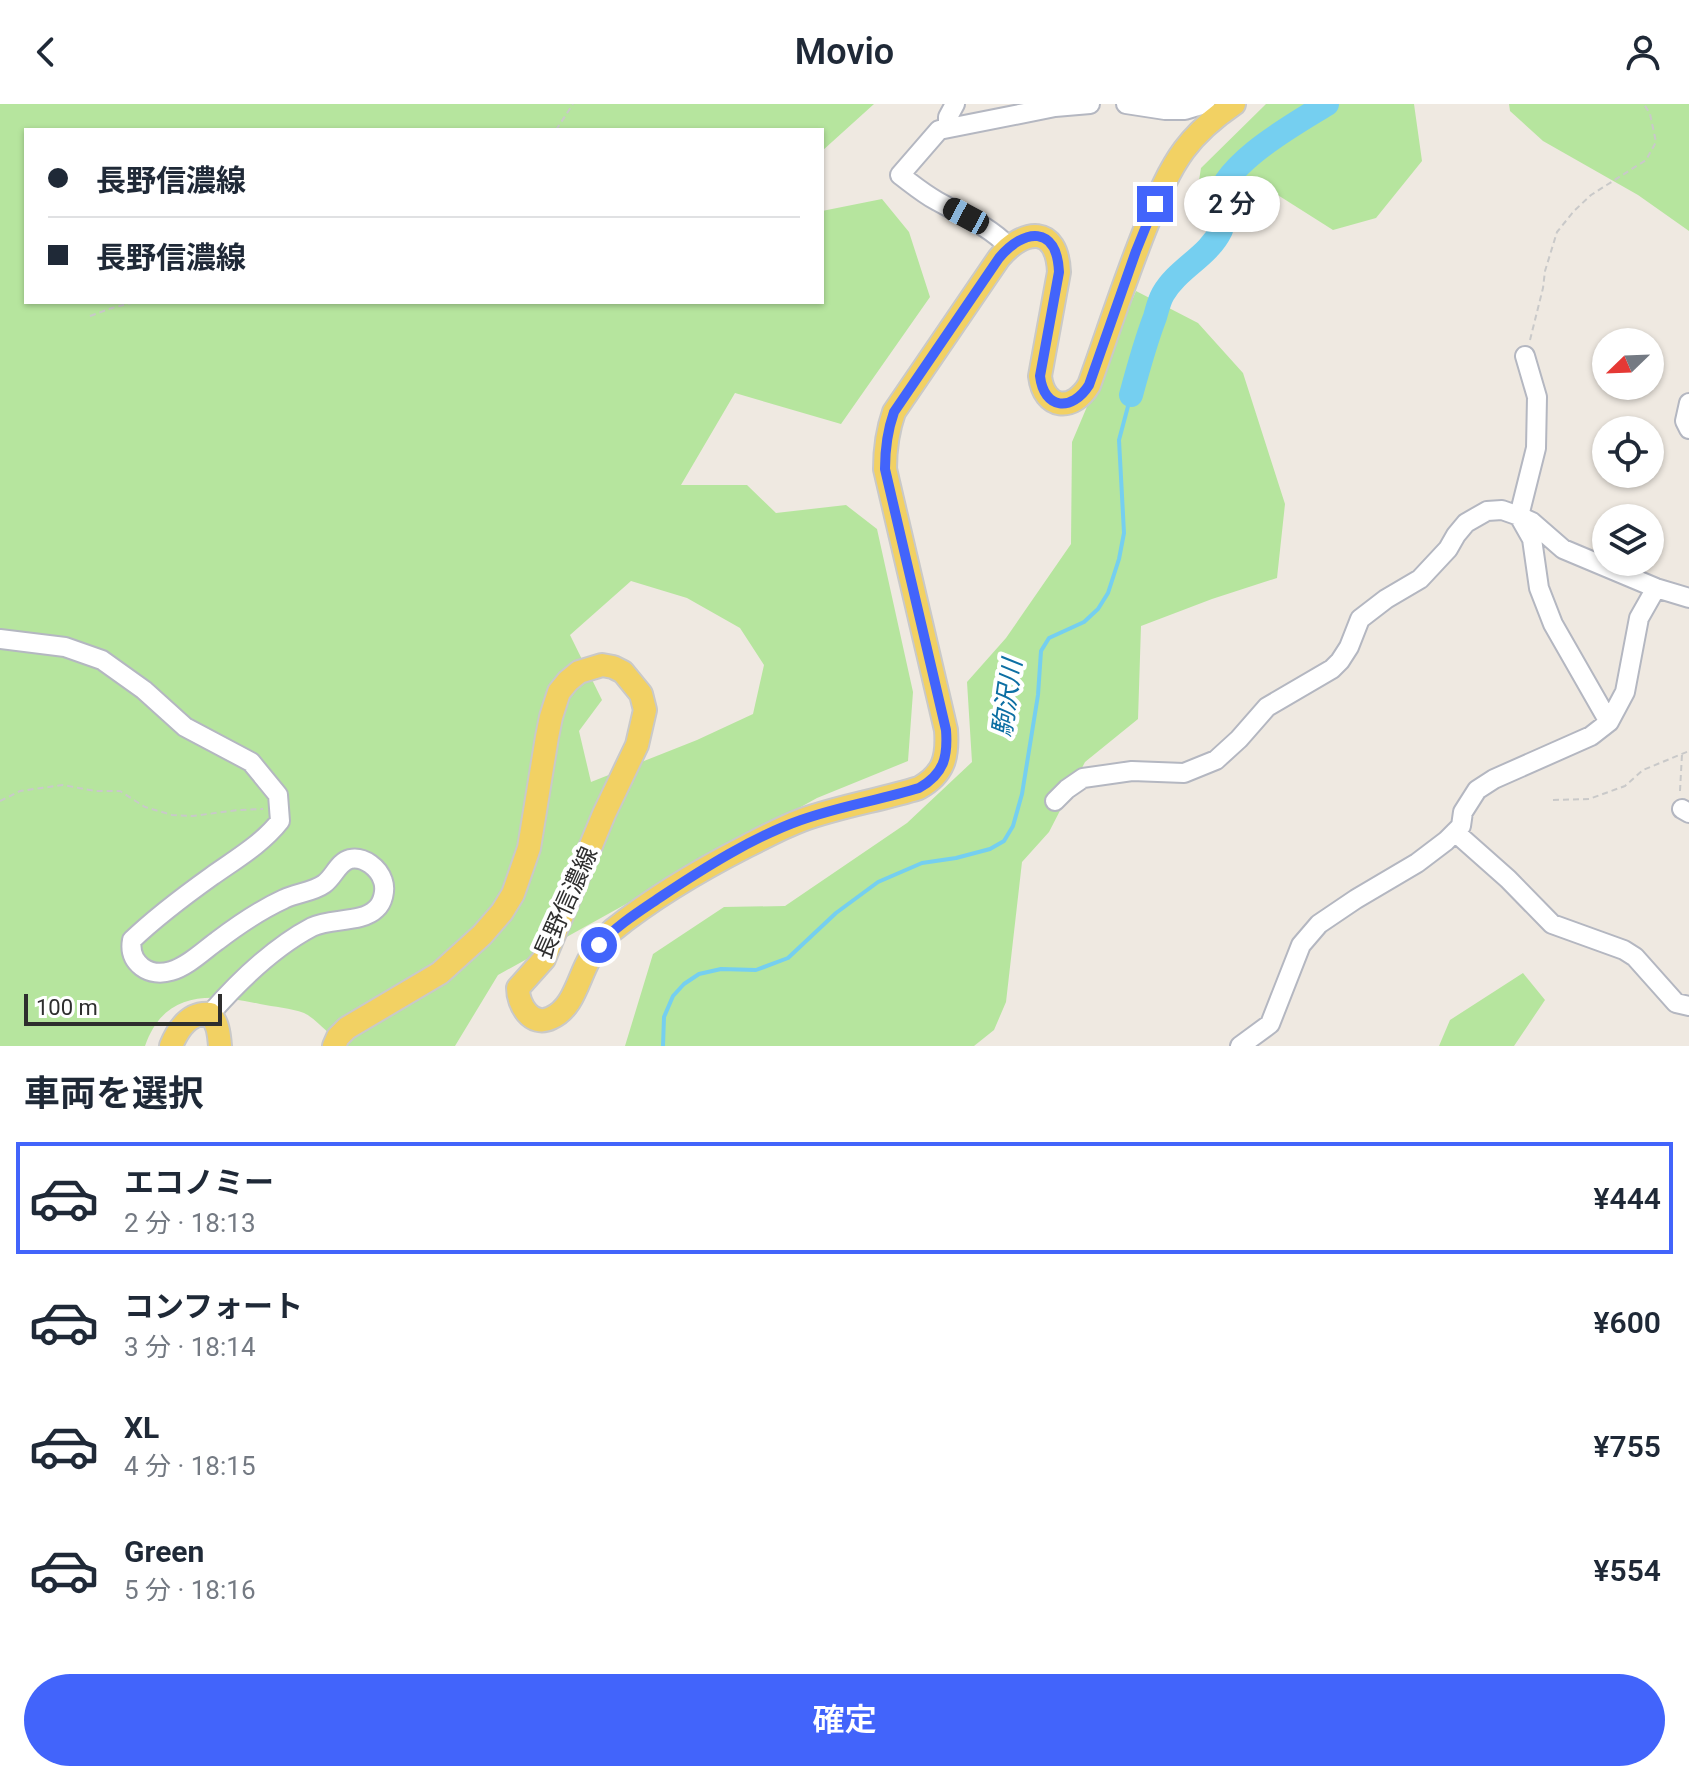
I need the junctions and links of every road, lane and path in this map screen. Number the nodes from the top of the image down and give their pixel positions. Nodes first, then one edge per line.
1 (573, 104) edge
2 (955, 104) edge
3 (1090, 104) edge
4 (1126, 104) edge
5 (1205, 104) edge
6 (1234, 104) edge
7 (1644, 104) edge
8 (948, 127) junction
9 (557, 128) edge
10 (1009, 247) junction
11 (127, 304) edge
12 (90, 316) dead end
13 (1525, 356) joint
14 (1689, 403) edge
15 (1689, 429) edge
16 (1519, 516) junction
17 (1656, 588) junction
18 (1689, 598) edge
19 (0, 639) edge
20 (1609, 722) junction
21 (1689, 751) edge
22 (1683, 753) junction
23 (1553, 800) dead end
24 (0, 801) edge
25 (1055, 801) dead end
26 (280, 808) junction
27 (1686, 811) edge
28 (1455, 832) junction
29 (1689, 1006) edge
30 (210, 1014) junction
31 (171, 1046) edge
32 (220, 1046) edge
33 (334, 1046) edge
34 (1240, 1046) edge

1 - 9 path
2 - 8 street
3 - 8 street
4 - 5 street
6 - 10 main road
7 - 13 path
8 - 10 street
10 - 33 main road, 長野信濃線
11 - 12 path
13 - 16 street
14 - 15 street
16 - 17 street
16 - 20 street
16 - 25 street
17 - 18 street
17 - 20 street
19 - 26 street
20 - 28 street
21 - 22 path
22 - 23 path
22 - 27 path
24 - 26 path
26 - 30 street
28 - 29 street
28 - 34 street
30 - 31 main road
30 - 32 main road

